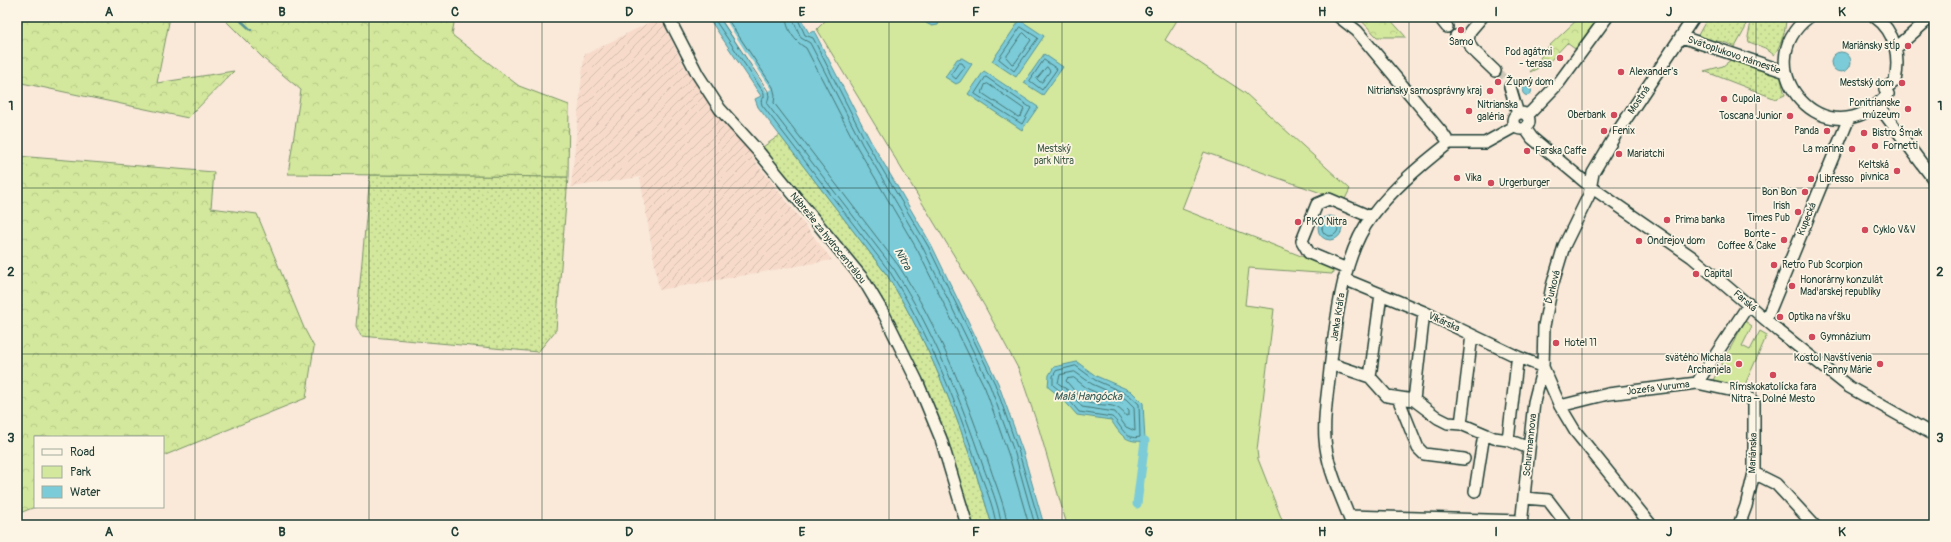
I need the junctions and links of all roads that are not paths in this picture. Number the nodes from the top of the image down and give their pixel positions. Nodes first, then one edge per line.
1 (668, 17) edge
2 (1339, 17) edge
3 (1439, 17) edge
4 (1482, 17) edge
5 (1608, 17) edge
6 (1694, 17) edge
7 (1808, 17) edge
8 (1875, 17) edge
9 (1931, 17) edge
10 (1447, 27) dead end
11 (1456, 36) dead end
12 (1682, 37) junction
13 (1468, 40) junction
14 (1896, 48) junction
15 (1495, 71) tunnel mouth
16 (1786, 72) junction
17 (1510, 87) tunnel mouth
18 (1878, 105) junction
19 (1522, 115) junction
20 (1849, 118) junction
21 (1520, 127) junction
22 (1449, 143) junction
23 (1934, 180) edge
24 (1591, 187) junction
25 (1371, 217) junction
26 (1346, 274) junction
27 (1381, 294) junction
28 (1749, 304) junction
29 (1424, 312) junction
30 (1766, 320) junction
31 (1472, 335) junction
32 (1517, 362) dead end
33 (1331, 364) junction
34 (1544, 367) junction
35 (1370, 377) junction
36 (1697, 383) junction
37 (1554, 392) junction
38 (1536, 394) junction
39 (1398, 398) junction
40 (1414, 400) junction
41 (1754, 402) joint
42 (1560, 406) junction
43 (1461, 424) junction
44 (1484, 434) junction
45 (1934, 435) edge
46 (1508, 440) junction
47 (1529, 448) junction
48 (1464, 459) dead end
49 (1754, 473) junction
50 (1475, 491) dead end
51 (1524, 498) junction
52 (1351, 520) edge
53 (1521, 523) edge
54 (967, 525) edge
55 (1567, 525) edge
56 (1651, 525) edge
57 (1739, 525) edge
58 (1814, 525) edge

1 - 54 street, Nábrežie za hydrocentrálou
2 - 22 street
3 - 10 street
4 - 13 street
5 - 19 street
6 - 12 street, Mostná
7 - 16 street
8 - 14 street
9 - 14 street
11 - 13 street
12 - 16 street, Svätoplukovo námestie
12 - 24 street, Mostná
13 - 15 street
14 - 18 street
16 - 20 street
17 - 19 street
18 - 20 street
18 - 23 street
19 - 21 street
20 - 30 street, Kupecká
21 - 22 street
21 - 24 street, Farská
22 - 25 street, Janka Kráľa
24 - 28 street, Farská
24 - 34 street, Ďurková
25 - 26 street, Janka Kráľa
25 - 26 street, Vikárska
26 - 27 street, Vikárska
26 - 33 street, Janka Kráľa
27 - 29 street, Vikárska
27 - 35 street
28 - 30 street, Farská
28 - 36 street
29 - 31 street, Vikárska
29 - 40 street
30 - 45 street, Farská
31 - 34 street, Vikárska
31 - 43 street
32 - 46 street
33 - 35 street
33 - 52 street, Janka Kráľa
34 - 37 street, Ďurková
34 - 38 street, Schurmannova
35 - 39 street
36 - 41 street, Jozefa Vuruma
36 - 42 street, Jozefa Vuruma
37 - 38 street
37 - 42 street, Ďurková
38 - 47 street, Schurmannova
39 - 40 street
39 - 48 street
40 - 43 street
41 - 49 street, Mariánska
42 - 56 street, Ďurková
43 - 44 street
44 - 46 street
44 - 50 street
46 - 47 street
47 - 51 street, Schurmannova
49 - 57 street, Mariánska
49 - 58 street
51 - 53 street, Schurmannova
51 - 55 street
52 - 53 street

